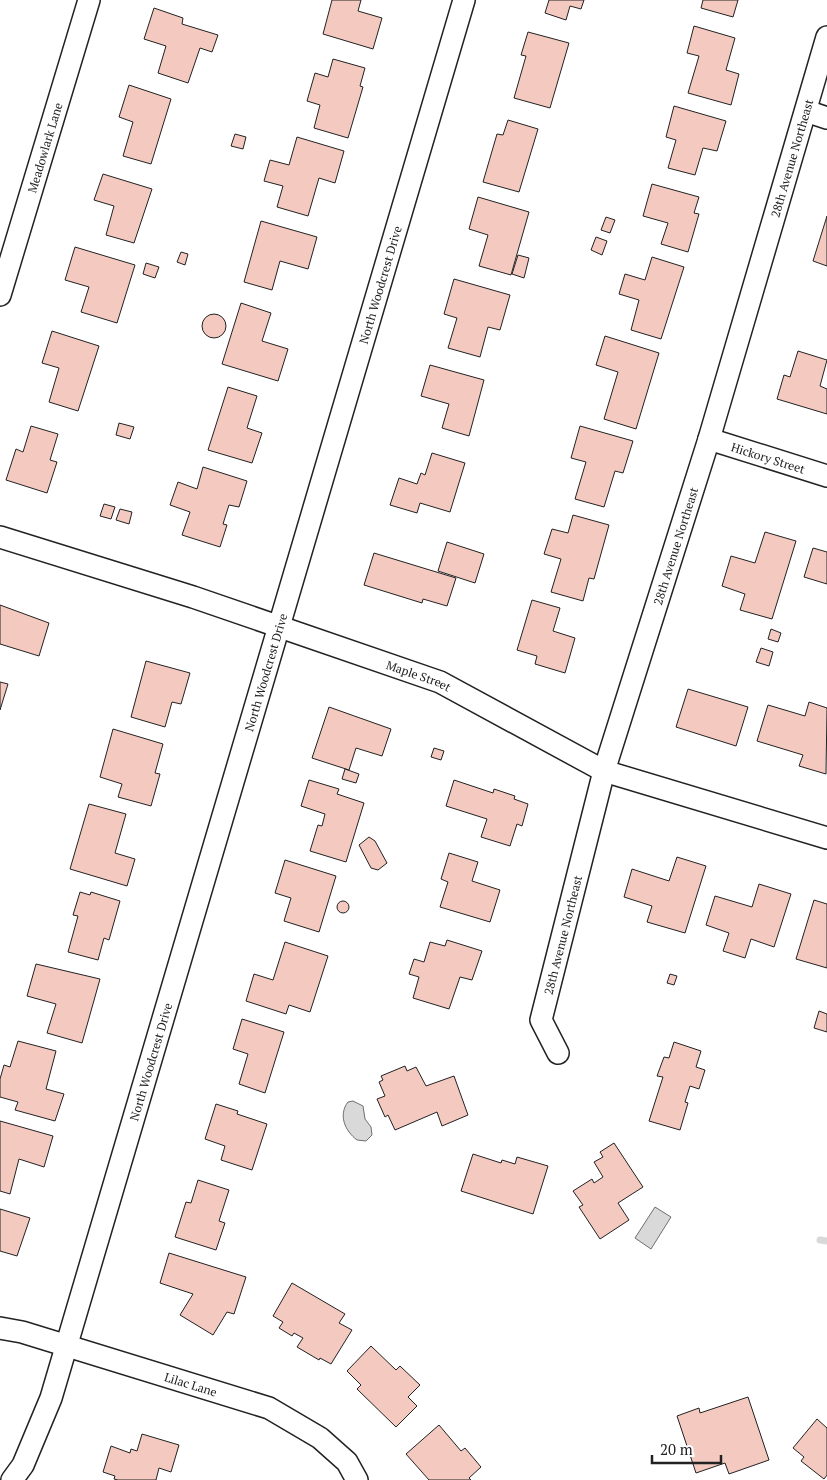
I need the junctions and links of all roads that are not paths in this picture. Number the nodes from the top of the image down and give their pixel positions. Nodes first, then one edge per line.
1 (90, 0) edge
2 (464, 0) edge
3 (827, 38) edge
4 (806, 111) junction
5 (827, 118) edge
6 (0, 295) edge
7 (709, 439) junction
8 (827, 476) edge
9 (0, 537) edge
10 (279, 627) junction
11 (604, 771) junction
12 (827, 838) edge
13 (558, 1053) dead end
14 (0, 1328) edge
15 (66, 1345) junction
16 (12, 1480) edge
17 (357, 1480) edge

1 - 6 street, Meadowlark Lane
2 - 10 street, North Woodcrest Drive
3 - 4 street, 28th Avenue Northeast
4 - 5 street
4 - 7 street, 28th Avenue Northeast
7 - 8 street, Hickory Street
7 - 11 street, 28th Avenue Northeast
9 - 10 street, Maple Street
10 - 11 street, Maple Street
10 - 15 street, North Woodcrest Drive
11 - 12 street, Maple Street
11 - 13 street, 28th Avenue Northeast
14 - 15 street, Lilac Lane
15 - 16 street, North Woodcrest Drive
15 - 17 street, Lilac Lane

